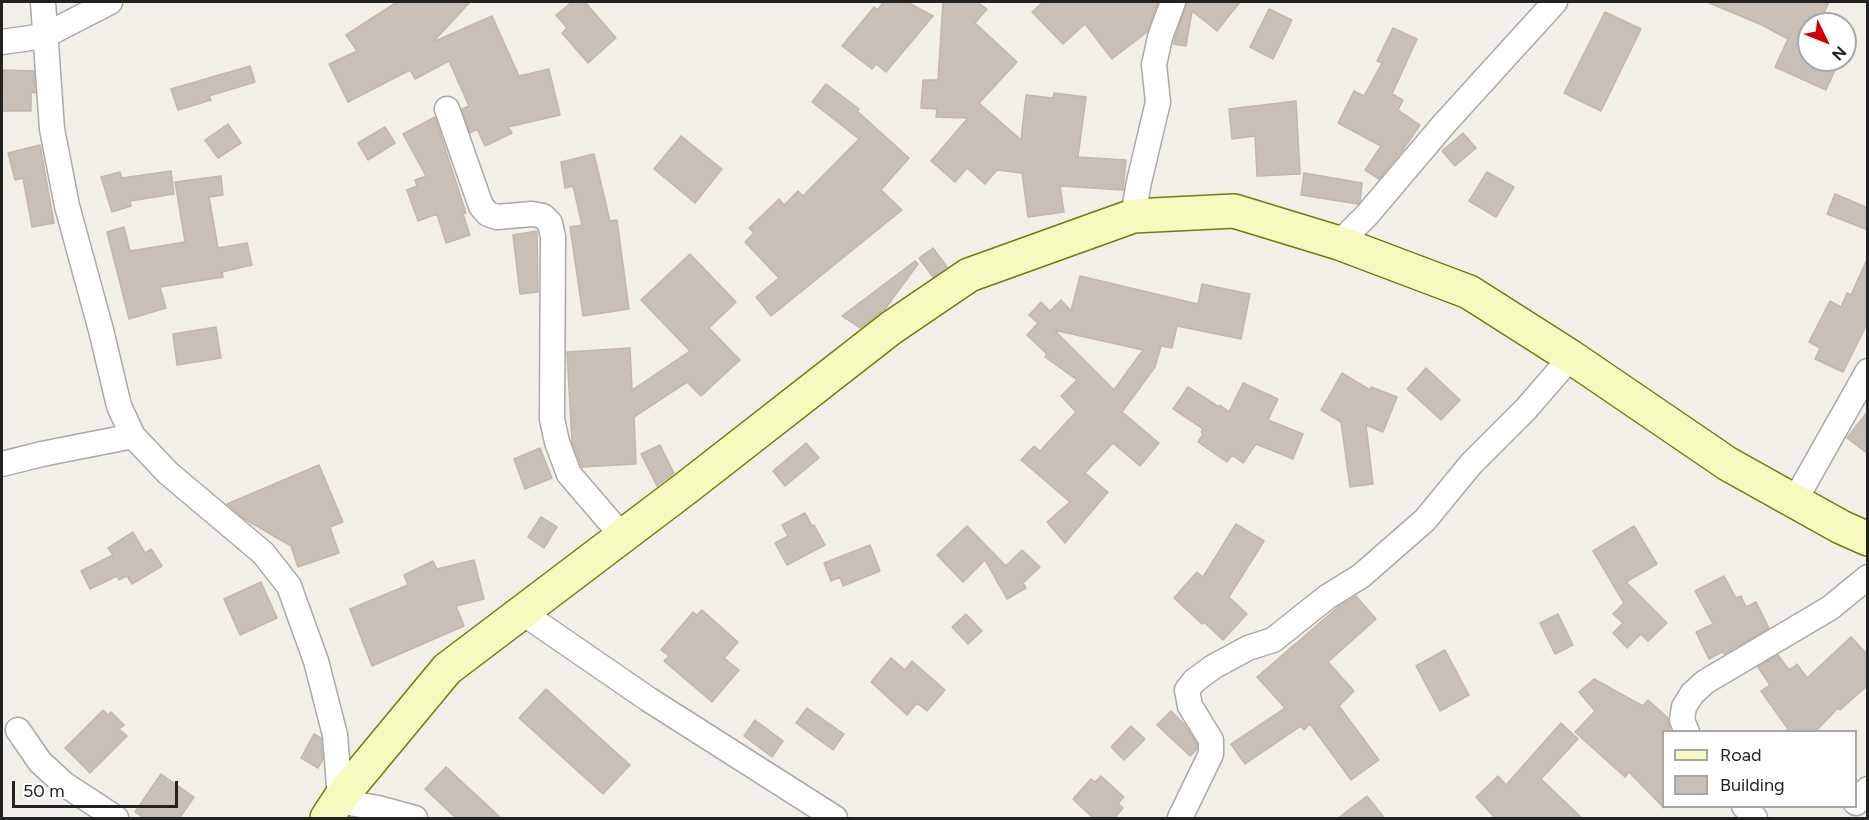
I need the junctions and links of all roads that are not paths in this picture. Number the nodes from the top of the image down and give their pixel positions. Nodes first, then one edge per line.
1 (42, 2) edge
2 (110, 2) edge
3 (1173, 2) edge
4 (1555, 2) edge
5 (44, 36) junction
6 (2, 42) edge
7 (447, 108) dead end
8 (1133, 216) junction
9 (1339, 243) junction
10 (1571, 357) junction
11 (1868, 371) edge
12 (133, 436) junction
13 (2, 464) edge
14 (1794, 502) junction
15 (623, 537) junction
16 (1868, 539) edge
17 (1868, 577) edge
18 (523, 613) junction
19 (18, 730) dead end
20 (1686, 730) edge
21 (1868, 789) edge
22 (1857, 802) edge
23 (335, 806) edge
24 (116, 819) edge
25 (415, 819) edge
26 (835, 819) edge
27 (1180, 819) edge

1 - 5 street
2 - 5 street
3 - 8 street
4 - 9 street
5 - 6 street
5 - 12 street
7 - 15 street
8 - 9 street
8 - 15 street
9 - 10 street
10 - 14 street
10 - 27 street
11 - 14 street
12 - 13 street
12 - 23 street
14 - 16 street
15 - 18 street
17 - 20 street
18 - 23 street
18 - 26 street
19 - 24 street
21 - 22 street
23 - 25 street

